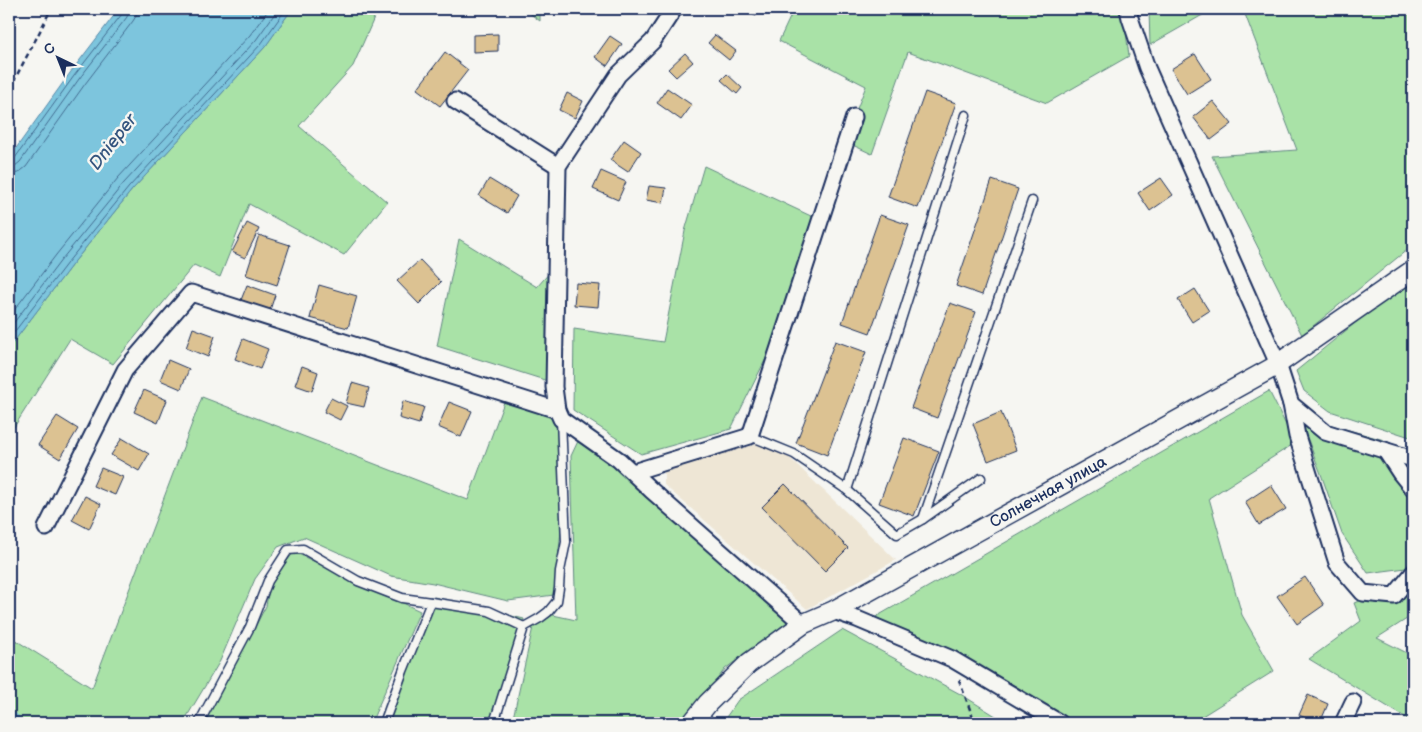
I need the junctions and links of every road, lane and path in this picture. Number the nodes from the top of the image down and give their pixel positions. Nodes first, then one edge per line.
1 (51, 9) edge
2 (674, 9) edge
3 (1128, 9) edge
4 (9, 90) edge
5 (455, 100) dead end
6 (966, 115) dead end
7 (854, 117) dead end
8 (558, 166) junction
9 (1032, 201) dead end
10 (1413, 270) edge
11 (1278, 364) junction
12 (1291, 404) junction
13 (559, 415) junction
14 (750, 436) junction
15 (1385, 450) junction
16 (1413, 459) edge
17 (633, 472) junction
18 (981, 478) dead end
19 (1413, 489) edge
20 (847, 490) junction
21 (923, 519) junction
22 (46, 528) dead end
23 (1413, 573) edge
24 (431, 602) junction
25 (833, 611) junction
26 (803, 624) junction
27 (524, 627) junction
28 (952, 659) junction
29 (1353, 702) dead end
30 (199, 723) edge
31 (384, 723) edge
32 (494, 723) edge
33 (692, 723) edge
34 (975, 723) edge
35 (1060, 723) edge
36 (1344, 723) edge

1 - 4 path
2 - 8 street
3 - 11 street
5 - 8 street
6 - 20 lane
7 - 14 street
8 - 13 street
9 - 21 lane
10 - 11 street, Солнечная улица
11 - 12 street
11 - 25 street, Солнечная улица
12 - 15 street
12 - 23 street
13 - 17 street
13 - 22 street
13 - 27 lane
14 - 17 street
14 - 20 lane
15 - 16 street
15 - 19 street
17 - 26 street
18 - 21 lane
20 - 21 lane
24 - 27 lane
24 - 30 lane
24 - 31 lane
25 - 26 street, Солнечная улица
25 - 28 street
26 - 33 street, Солнечная улица
27 - 32 lane
28 - 34 path
28 - 35 street
29 - 36 street

